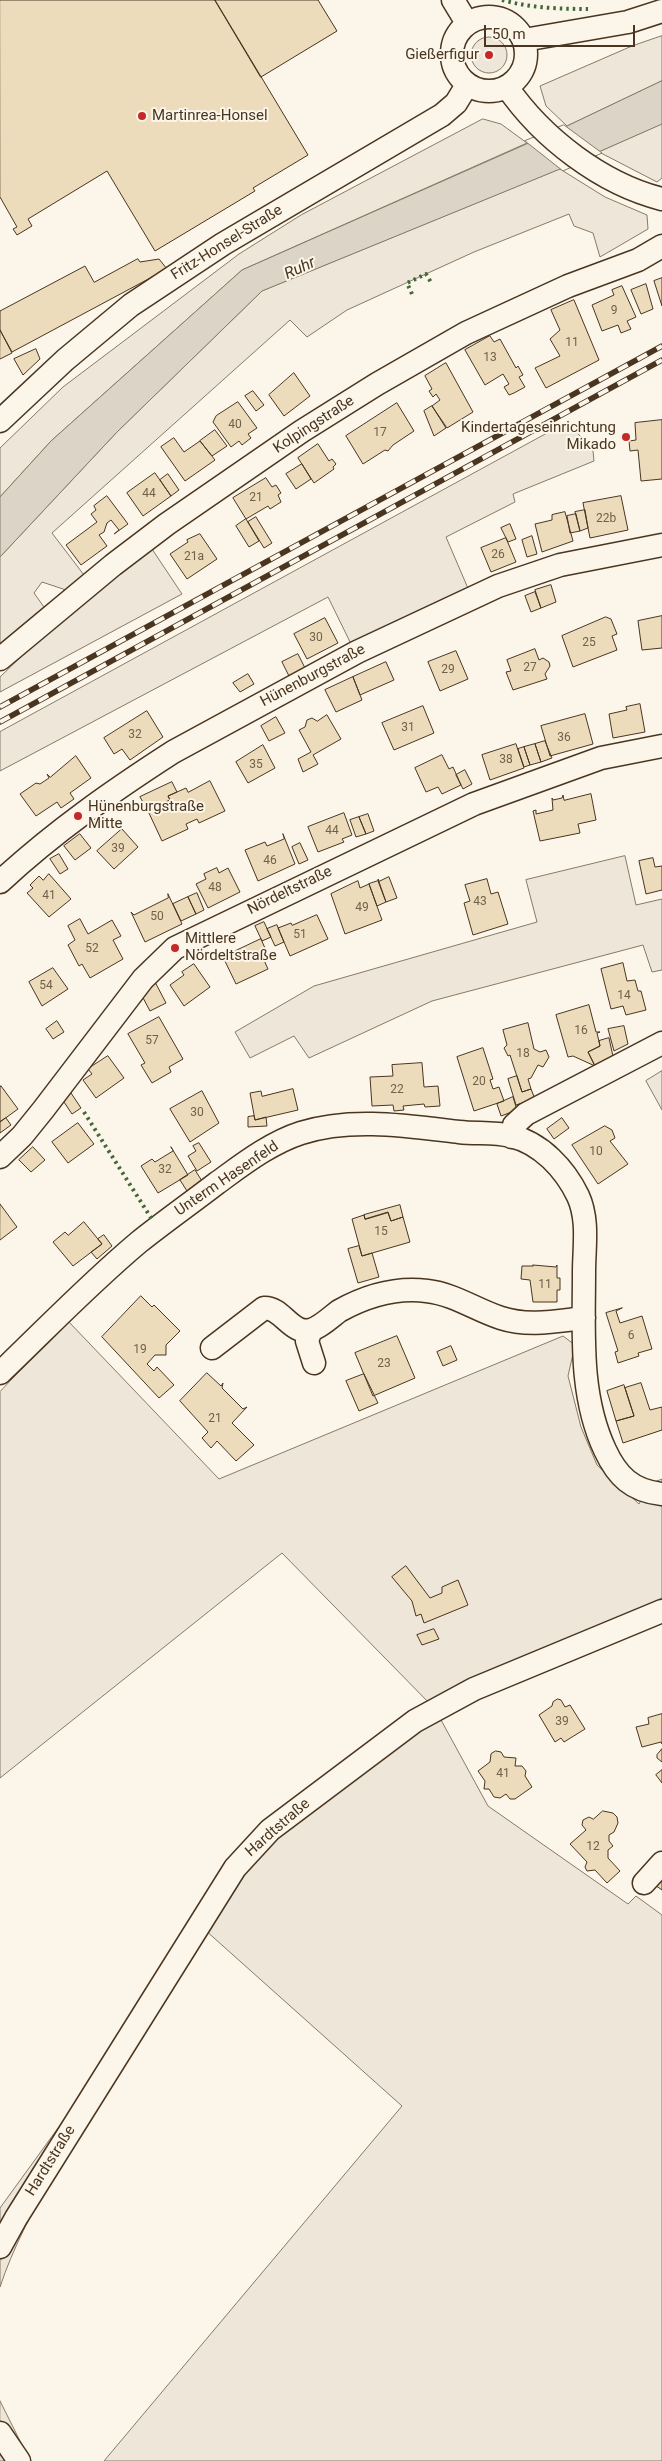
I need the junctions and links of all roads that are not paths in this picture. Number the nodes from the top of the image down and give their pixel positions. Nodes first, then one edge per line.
1 (453, 0) edge
2 (662, 11) edge
3 (467, 23) junction
4 (524, 40) junction
5 (467, 85) junction
6 (507, 87) junction
7 (657, 198) edge
8 (662, 246) edge
9 (0, 421) edge
10 (662, 545) edge
11 (0, 660) edge
12 (662, 746) edge
13 (0, 882) edge
14 (662, 1043) edge
15 (512, 1137) junction
16 (0, 1157) edge
17 (584, 1318) junction
18 (311, 1330) junction
19 (212, 1348) dead end
20 (314, 1363) dead end
21 (0, 1373) edge
22 (662, 1494) edge
23 (662, 1611) edge
24 (662, 1863) edge
25 (644, 1883) dead end
26 (0, 2247) edge
27 (0, 2433) edge
28 (19, 2461) edge

1 - 3 street
2 - 4 street
3 - 4 street
3 - 5 street
4 - 6 street
5 - 6 street
5 - 9 street, Fritz-Honsel-Straße
6 - 7 street
8 - 11 street, Kolpingstraße
10 - 13 street, Hünenburgstraße
12 - 16 street, Nördeltstraße
14 - 15 street
15 - 17 street, Unterm Hasenfeld
15 - 21 street, Unterm Hasenfeld
17 - 18 street
17 - 22 street, Unterm Hasenfeld
18 - 19 street
18 - 20 street
23 - 26 street, Hardtstraße
24 - 25 street
27 - 28 street

